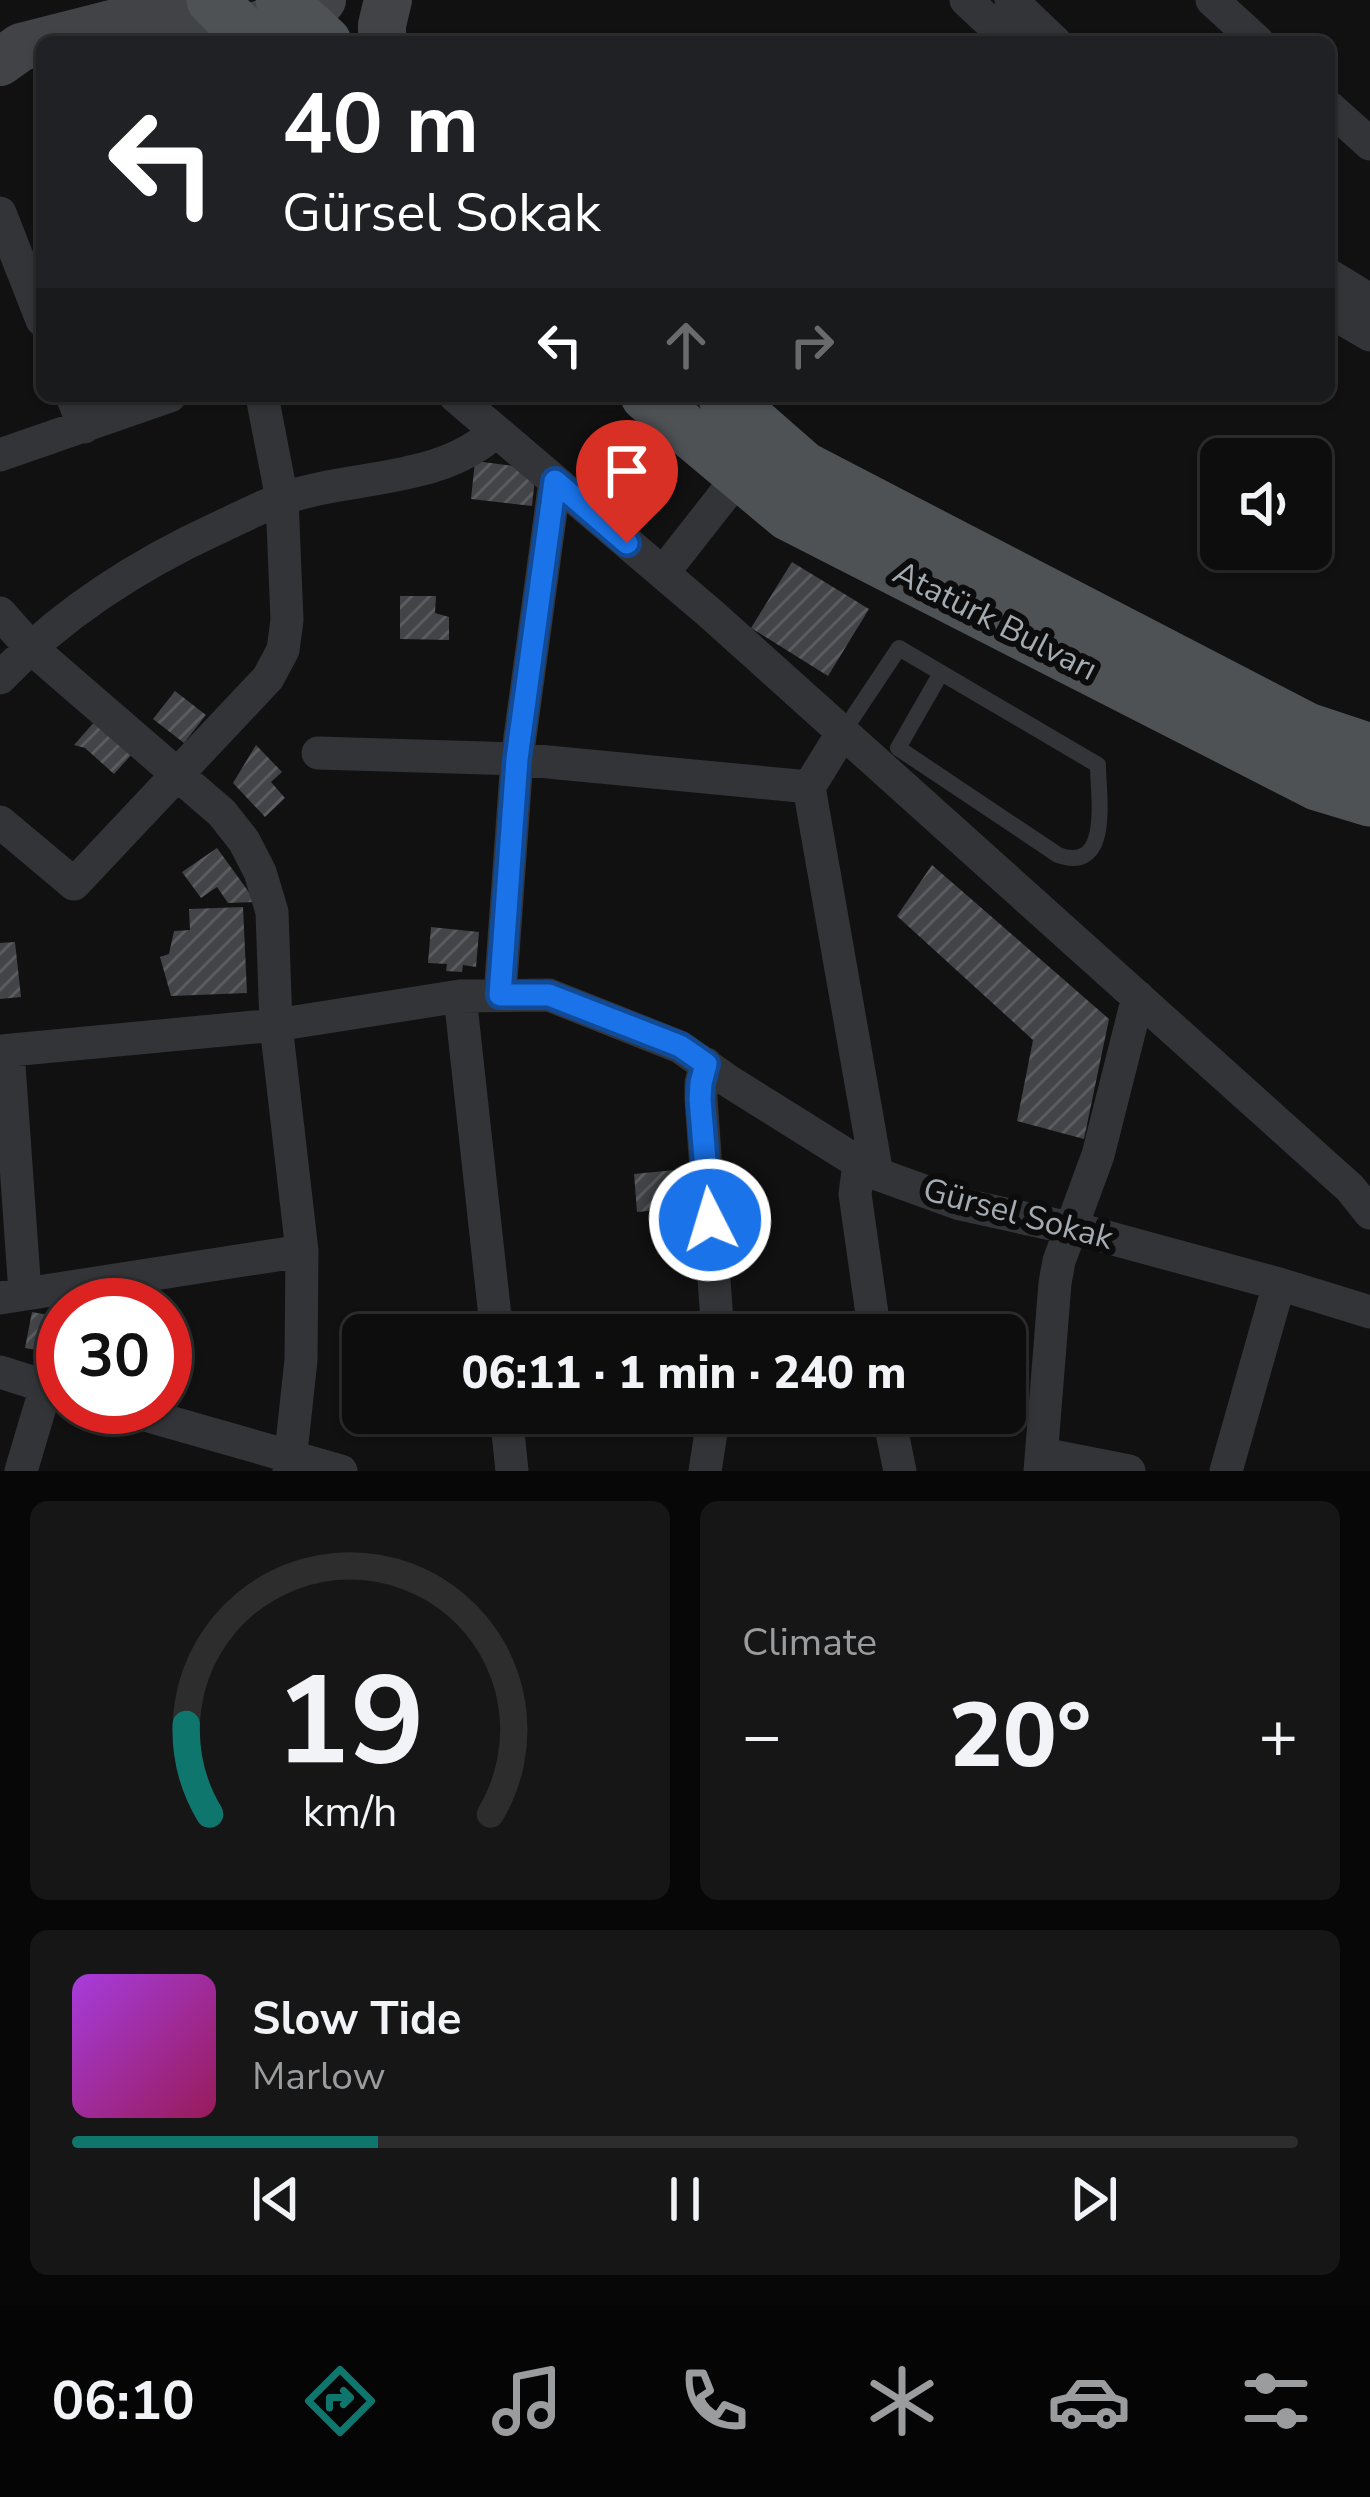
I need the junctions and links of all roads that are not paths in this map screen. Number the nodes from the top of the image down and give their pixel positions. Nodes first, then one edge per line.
1 (70, 0) edge
2 (388, 0) edge
3 (967, 0) edge
4 (1011, 0) edge
5 (1212, 0) edge
6 (267, 16) edge
7 (148, 36) edge
8 (201, 36) edge
9 (382, 36) edge
10 (1005, 36) edge
11 (1049, 36) edge
12 (1250, 36) edge
13 (17, 58) edge
14 (1335, 112) edge
15 (1370, 144) edge
16 (0, 213) edge
17 (1351, 290) edge
18 (36, 305) edge
19 (1370, 335) edge
20 (133, 402) edge
21 (263, 402) edge
22 (462, 402) edge
23 (653, 402) edge
24 (730, 402) edge
25 (78, 411) edge
26 (496, 431) junction
27 (0, 454) edge
28 (739, 476) junction
29 (555, 481) junction
30 (282, 499) junction
31 (663, 574) junction
32 (0, 614) edge
33 (30, 647) junction
34 (941, 674) junction
35 (0, 678) edge
36 (843, 732) junction
37 (1370, 749) edge
38 (318, 753) dead end
39 (517, 759) junction
40 (179, 774) junction
41 (808, 787) junction
42 (1370, 801) edge
43 (0, 822) edge
44 (500, 995) junction
45 (460, 996) junction
46 (1138, 997) junction
47 (276, 1025) junction
48 (4, 1051) edge
49 (706, 1064) junction
50 (868, 1169) junction
51 (1370, 1213) edge
52 (1072, 1228) junction
53 (302, 1250) junction
54 (1279, 1284) junction
55 (13, 1296) edge
56 (1370, 1312) edge
57 (495, 1314) edge
58 (716, 1314) edge
59 (872, 1314) edge
60 (0, 1372) edge
61 (36, 1383) edge
62 (192, 1432) edge
63 (36, 1434) edge
64 (508, 1434) edge
65 (711, 1434) edge
66 (892, 1434) edge
67 (1041, 1462) edge
68 (291, 1464) edge
69 (21, 1471) edge
70 (341, 1471) edge
71 (512, 1471) edge
72 (705, 1471) edge
73 (900, 1471) edge
74 (1129, 1471) edge
75 (1226, 1471) edge

1 - 13 main road
2 - 9 main road
3 - 10 street
4 - 11 street
5 - 12 street
6 - 7 main road
6 - 8 main road
14 - 15 street
16 - 18 street
17 - 19 street
20 - 25 street
21 - 30 street
22 - 26 street
23 - 28 main road, Atatürk Bulvarı
24 - 37 main road, Atatürk Bulvarı
25 - 27 street
26 - 29 street
26 - 30 street
28 - 31 street
28 - 42 main road, Atatürk Bulvarı
29 - 31 street
29 - 39 street
30 - 33 street
30 - 40 street
31 - 36 street
32 - 33 street
33 - 35 street
33 - 40 street
34 - 34 lane
34 - 36 lane
36 - 41 street
36 - 46 street
38 - 39 street
39 - 41 street
39 - 44 street
40 - 43 street
40 - 47 street
41 - 50 street
44 - 45 street, Gürsel Sokak
44 - 49 street, Gürsel Sokak
45 - 47 street, Gürsel Sokak
45 - 57 street
46 - 51 street
46 - 52 street
47 - 48 street, Gürsel Sokak
47 - 53 street
48 - 55 street
49 - 50 street, Gürsel Sokak
49 - 58 street
50 - 52 street, Gürsel Sokak
50 - 59 street
52 - 54 street, Gürsel Sokak
52 - 67 street
53 - 55 street
53 - 68 street
54 - 56 street, Gürsel Sokak
54 - 75 street
60 - 61 street
62 - 68 street
63 - 69 street
64 - 71 street
65 - 72 street
66 - 73 street
67 - 74 street
68 - 70 street

